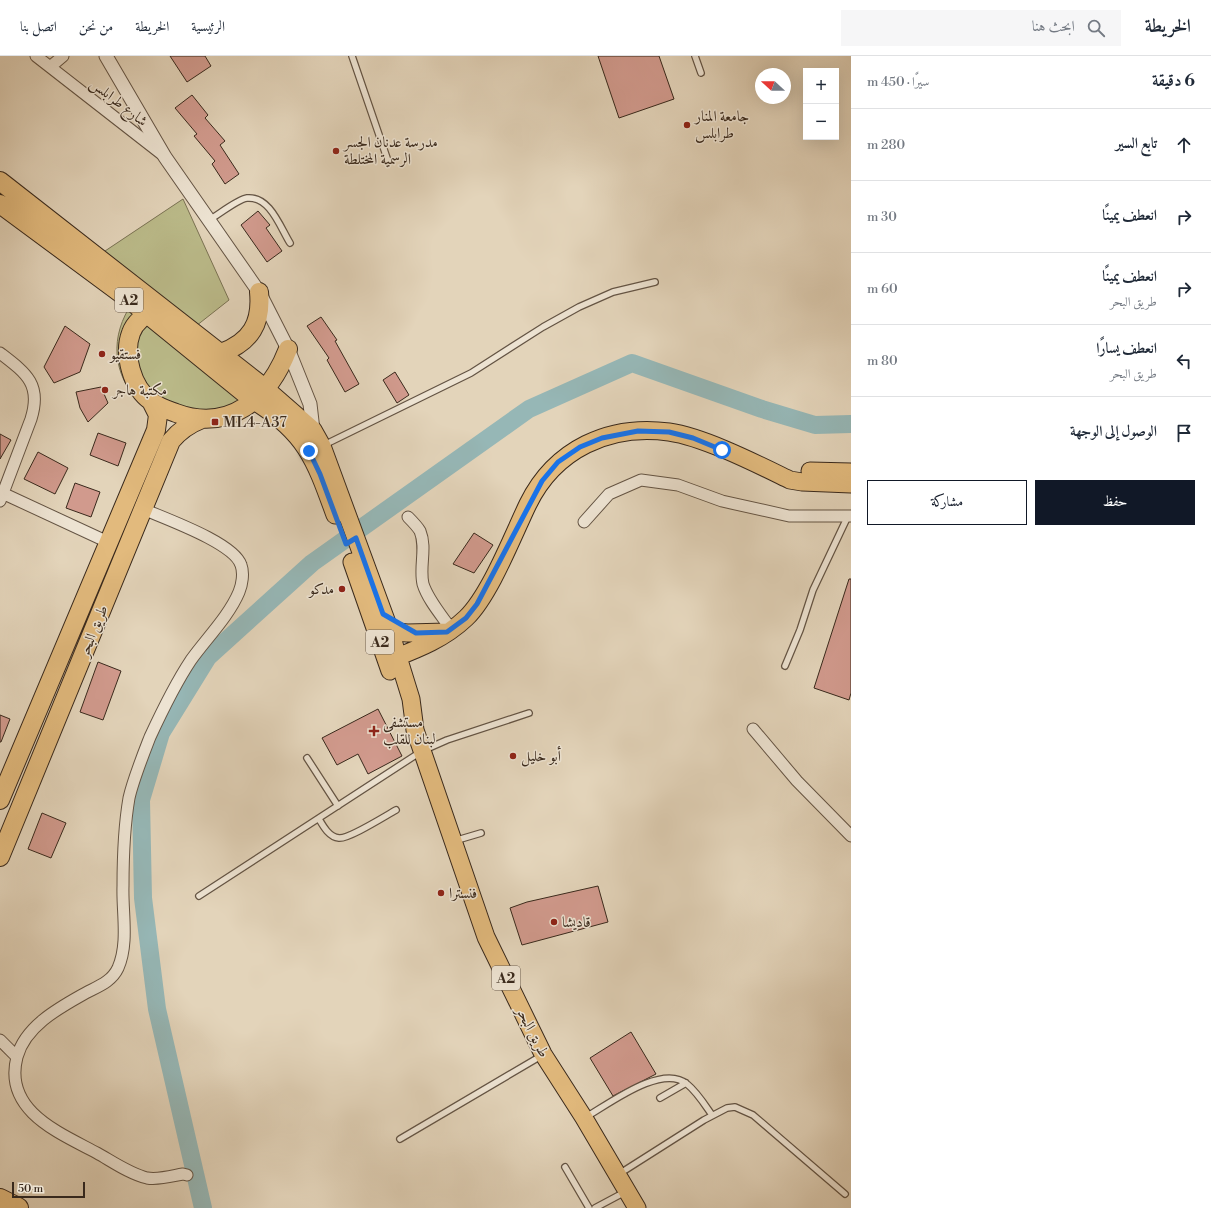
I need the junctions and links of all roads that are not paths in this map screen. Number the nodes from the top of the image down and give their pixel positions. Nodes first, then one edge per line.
1 (36, 56) edge
2 (63, 56) edge
3 (106, 56) edge
4 (352, 56) edge
5 (695, 56) edge
6 (50, 67) junction
7 (701, 74) dead end
8 (165, 157) junction
9 (388, 161) dead end
10 (0, 181) edge
11 (0, 204) edge
12 (49, 218) junction
13 (209, 220) junction
14 (36, 232) junction
15 (290, 243) dead end
16 (655, 282) dead end
17 (111, 287) junction
18 (259, 292) junction
19 (154, 310) junction
20 (131, 332) junction
21 (288, 349) junction
22 (0, 353) edge
23 (221, 353) junction
24 (253, 390) junction
25 (151, 401) junction
26 (202, 419) junction
27 (313, 430) junction
28 (322, 446) junction
29 (772, 471) junction
30 (851, 472) edge
31 (802, 482) junction
32 (851, 484) edge
33 (851, 495) edge
34 (1, 496) edge
35 (143, 509) junction
36 (850, 516) edge
37 (408, 517) dead end
38 (584, 522) dead end
39 (351, 540) junction
40 (110, 543) junction
41 (383, 614) junction
42 (390, 631) junction
43 (416, 633) junction
44 (444, 634) junction
45 (392, 659) junction
46 (785, 666) dead end
47 (407, 686) junction
48 (529, 713) dead end
49 (753, 729) dead end
50 (415, 730) junction
51 (422, 751) junction
52 (307, 758) dead end
53 (0, 800) edge
54 (338, 806) junction
55 (396, 810) dead end
56 (318, 819) junction
57 (481, 833) dead end
58 (851, 836) edge
59 (454, 841) junction
60 (0, 857) edge
61 (200, 896) dead end
62 (0, 1040) edge
63 (543, 1054) junction
64 (17, 1057) junction
65 (686, 1083) junction
66 (660, 1098) dead end
67 (712, 1115) junction
68 (584, 1118) junction
69 (400, 1139) dead end
70 (565, 1167) dead end
71 (187, 1175) dead end
72 (617, 1176) junction
73 (627, 1191) junction
74 (845, 1194) dead end
75 (0, 1199) edge
76 (18, 1208) edge
77 (588, 1208) edge
78 (594, 1208) edge
79 (637, 1208) edge

1 - 6 street, شارع طرابلس
2 - 6 street
3 - 8 street
4 - 9 lane
5 - 7 lane
6 - 8 street, شارع طرابلس
8 - 13 street
10 - 12 highway, A2
11 - 14 highway, A2
12 - 14 highway
12 - 19 highway, A2
13 - 15 lane
13 - 18 street
14 - 17 highway, A2
16 - 28 lane
17 - 19 highway, A2
17 - 20 highway
18 - 21 street
18 - 23 highway
19 - 20 highway, A2
19 - 23 highway, طريق البحر / A2
19 - 24 highway, A2
20 - 25 highway, طريق البحر / A2
21 - 24 highway, A2
21 - 27 street
22 - 34 street
23 - 24 highway, طريق البحر / A2
24 - 26 highway, طريق البحر / A2
24 - 27 main road, طريق البحر / A2
24 - 39 main road, طريق البحر / A2
25 - 26 highway, طريق البحر / A2
25 - 40 highway, طريق البحر
26 - 35 highway, طريق البحر
27 - 28 main road, طريق البحر / A2
28 - 39 main road, طريق البحر / A2
29 - 30 main road
29 - 31 main road
29 - 44 main road
31 - 32 main road
31 - 33 main road
34 - 40 street
35 - 60 highway, طريق البحر
35 - 64 street
36 - 38 street
36 - 46 lane
37 - 44 street
39 - 41 main road, طريق البحر / A2
39 - 45 main road, طريق البحر / A2
40 - 53 highway, طريق البحر
41 - 42 main road, طريق البحر / A2
41 - 43 main road
42 - 43 main road
42 - 45 main road, طريق البحر / A2
43 - 44 main road
44 - 45 main road
44 - 47 main road
45 - 47 main road, طريق البحر / A2
45 - 50 main road, طريق البحر / A2
47 - 50 main road, طريق البحر / A2
48 - 51 lane
49 - 58 street
50 - 51 main road, طريق البحر / A2
51 - 54 lane
51 - 59 main road, طريق البحر / A2
52 - 54 lane
54 - 56 lane
55 - 56 lane
56 - 61 lane
57 - 59 lane
59 - 63 main road, طريق البحر / A2
62 - 64 street
63 - 68 main road, طريق البحر / A2
63 - 69 lane
64 - 71 street
65 - 66 lane
65 - 67 lane
65 - 68 lane
67 - 72 lane
67 - 74 lane
68 - 72 main road, طريق البحر / A2
70 - 77 lane
72 - 73 main road, طريق البحر / A2
73 - 78 lane
73 - 79 main road, طريق البحر / A2
75 - 76 highway

